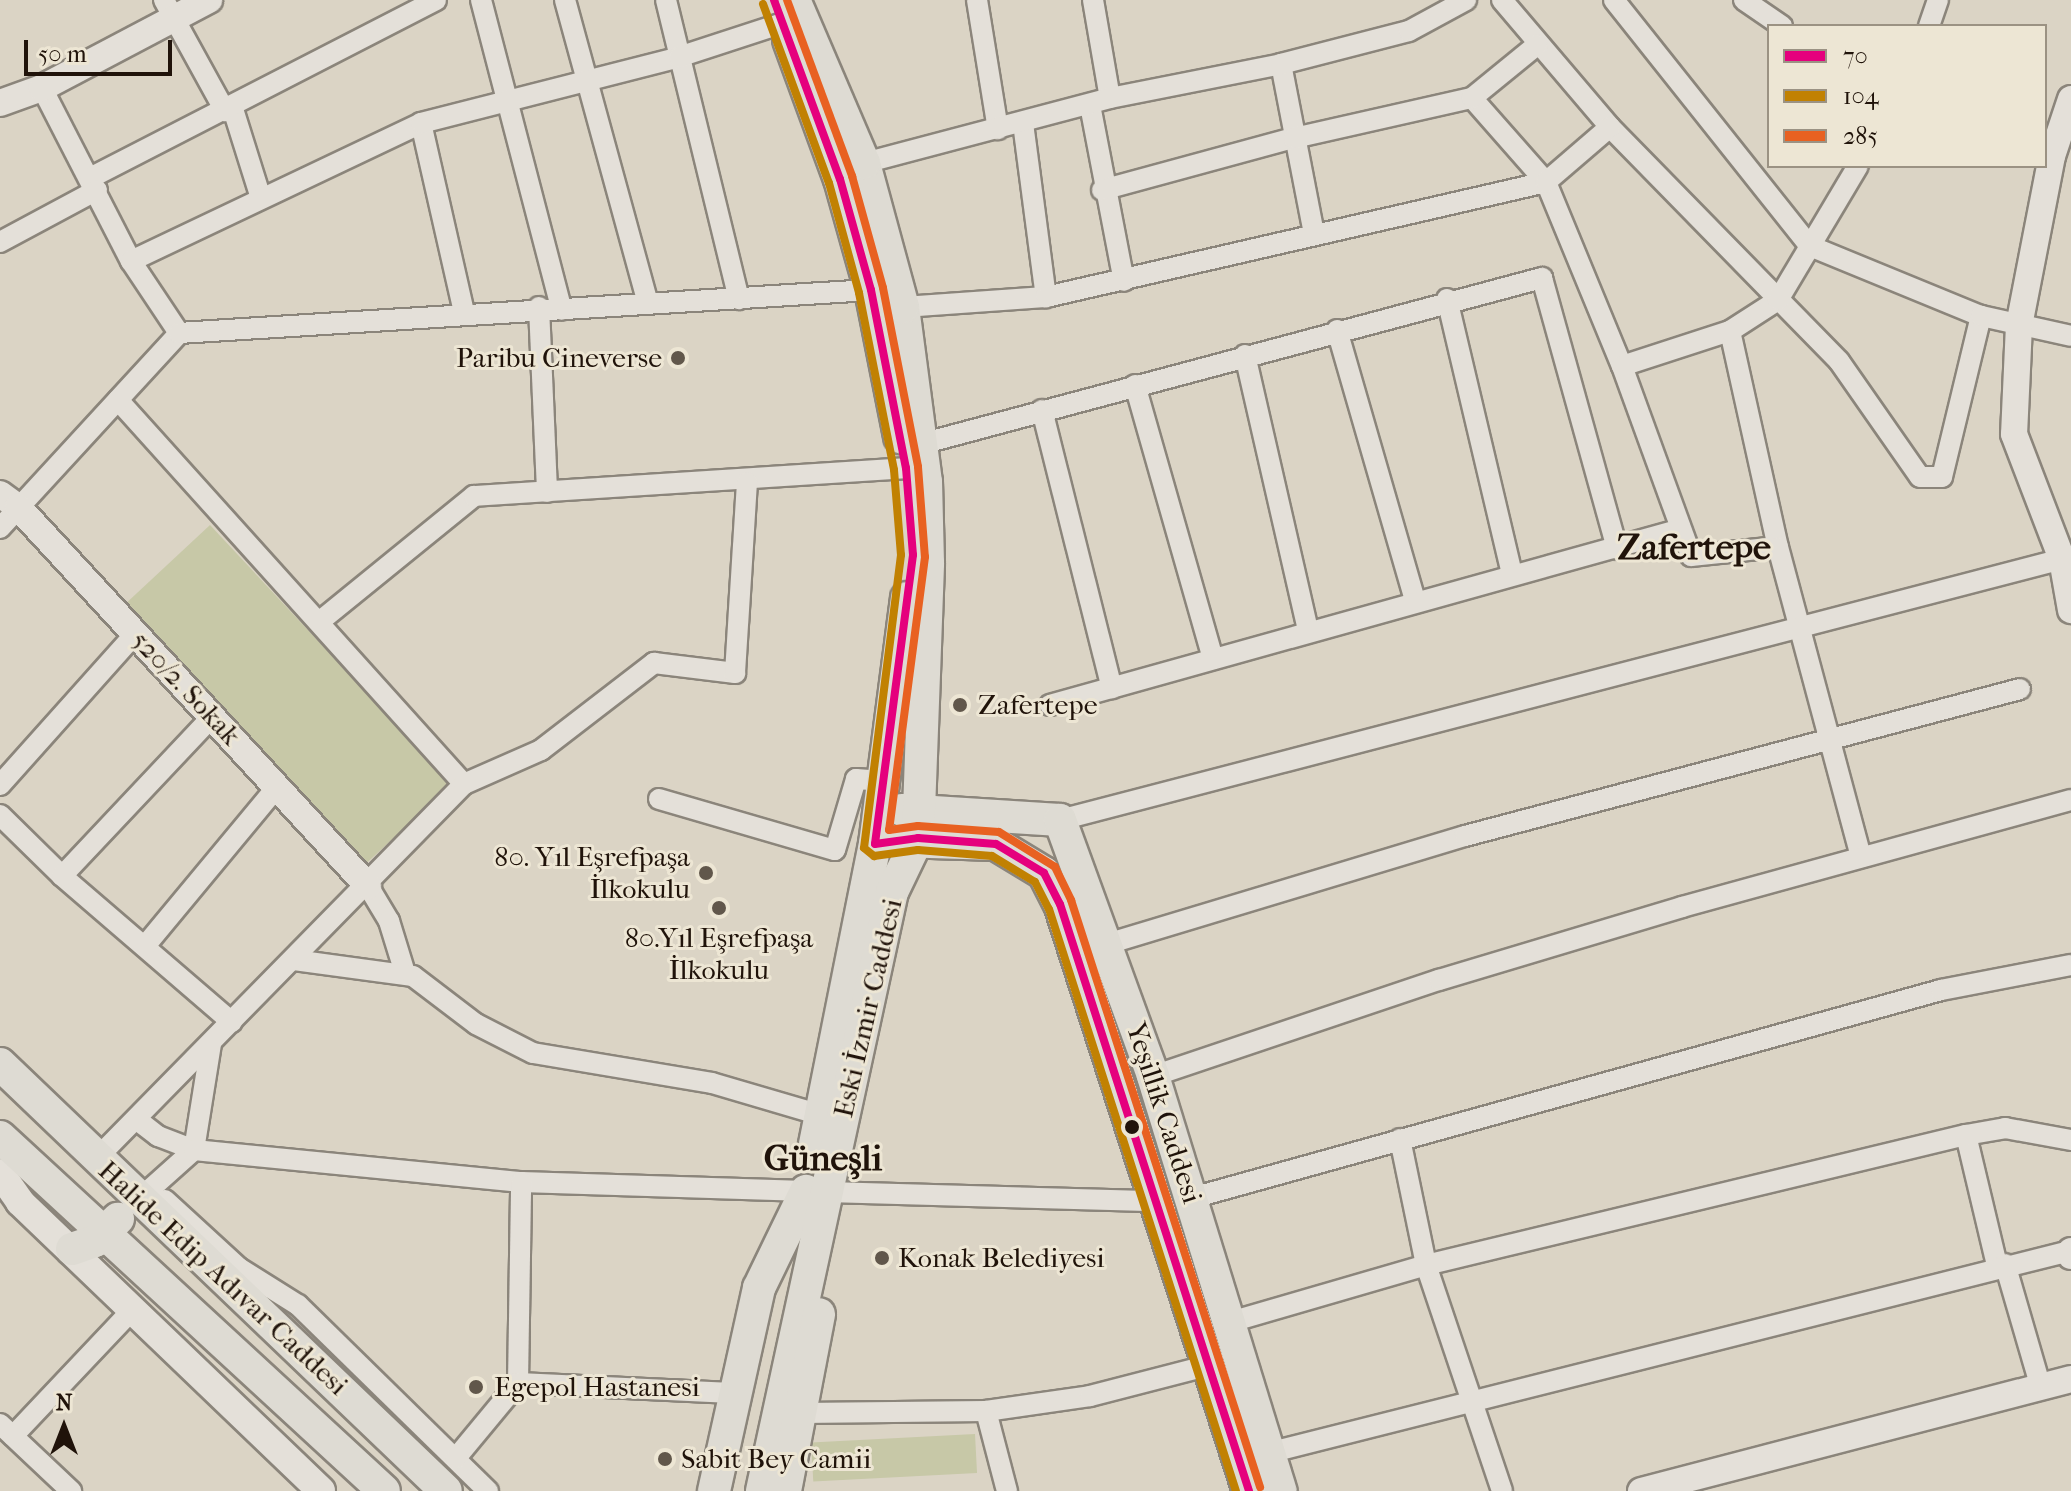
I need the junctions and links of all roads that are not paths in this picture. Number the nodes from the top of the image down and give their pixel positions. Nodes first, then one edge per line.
1 (209, 0) edge
2 (436, 0) edge
3 (481, 0) edge
4 (565, 0) edge
5 (666, 0) edge
6 (977, 0) edge
7 (1093, 0) edge
8 (1466, 0) edge
9 (1502, 0) edge
10 (1614, 0) edge
11 (1744, 0) edge
12 (1938, 0) edge
13 (169, 8) edge
14 (784, 8) edge
15 (1779, 24) edge
16 (1930, 24) edge
17 (1537, 45) junction
18 (679, 57) junction
19 (1281, 64) junction
20 (591, 81) junction
21 (42, 88) junction
22 (1110, 98) junction
23 (1472, 98) junction
24 (2071, 99) edge
25 (507, 102) junction
26 (0, 103) edge
27 (1090, 105) junction
28 (225, 111) junction
29 (421, 123) junction
30 (1023, 123) junction
31 (1610, 127) junction
32 (998, 129) junction
33 (1294, 138) junction
34 (2056, 157) edge
35 (864, 163) junction
36 (1857, 168) edge
37 (1546, 182) junction
38 (94, 184) junction
39 (1102, 190) junction
40 (260, 195) junction
41 (1314, 233) junction
42 (0, 242) edge
43 (1810, 246) junction
44 (131, 261) junction
45 (1124, 281) junction
46 (871, 290) junction
47 (1046, 297) junction
48 (739, 299) junction
49 (1447, 299) junction
50 (1778, 300) junction
51 (648, 304) junction
52 (539, 307) junction
53 (903, 307) junction
54 (562, 310) junction
55 (464, 313) junction
56 (1981, 316) junction
57 (2019, 325) junction
58 (1337, 330) junction
59 (1730, 331) junction
60 (179, 333) junction
61 (2071, 336) edge
62 (1245, 355) junction
63 (1622, 366) junction
64 (1135, 385) junction
65 (118, 400) junction
66 (1042, 410) junction
67 (913, 456) junction
68 (747, 482) junction
69 (547, 492) junction
70 (9, 501) edge
71 (0, 528) edge
72 (1677, 530) junction
73 (1778, 547) junction
74 (1617, 549) junction
75 (2062, 559) junction
76 (1512, 575) junction
77 (1415, 601) junction
78 (2071, 610) edge
79 (319, 622) junction
80 (1799, 626) junction
81 (1308, 630) junction
82 (136, 633) junction
83 (1213, 659) junction
84 (1112, 688) junction
85 (2020, 689) dead end
86 (1050, 705) dead end
87 (212, 717) junction
88 (1830, 737) junction
89 (464, 784) junction
90 (0, 785) edge
91 (277, 787) junction
92 (881, 796) junction
93 (659, 799) dead end
94 (2071, 800) edge
95 (0, 815) edge
96 (1060, 820) junction
97 (920, 824) junction
98 (875, 844) junction
99 (1861, 857) junction
100 (62, 876) junction
101 (368, 886) junction
102 (1107, 944) junction
103 (145, 946) junction
104 (294, 960) junction
105 (2071, 965) edge
106 (405, 973) junction
107 (232, 1022) junction
108 (211, 1044) junction
109 (0, 1064) edge
110 (1153, 1076) junction
111 (821, 1115) junction
112 (136, 1119) junction
113 (1966, 1135) junction
114 (0, 1137) edge
115 (1400, 1139) junction
116 (2071, 1140) edge
117 (194, 1150) junction
118 (96, 1159) junction
119 (0, 1173) edge
120 (521, 1182) junction
121 (145, 1194) junction
122 (1192, 1198) junction
123 (818, 1201) junction
124 (1156, 1201) junction
125 (104, 1232) junction
126 (72, 1249) junction
127 (2071, 1253) edge
128 (1426, 1265) junction
129 (2001, 1265) junction
130 (134, 1308) junction
131 (785, 1322) junction
132 (1230, 1322) junction
133 (1210, 1365) junction
134 (2071, 1379) edge
135 (518, 1383) junction
136 (2041, 1388) junction
137 (733, 1393) junction
138 (1471, 1400) junction
139 (986, 1411) junction
140 (801, 1413) junction
141 (6, 1430) edge
142 (1268, 1453) junction
143 (456, 1458) junction
144 (71, 1491) edge
145 (321, 1491) edge
146 (384, 1491) edge
147 (446, 1491) edge
148 (488, 1491) edge
149 (714, 1491) edge
150 (739, 1491) edge
151 (762, 1491) edge
152 (785, 1491) edge
153 (1007, 1491) edge
154 (1249, 1491) edge
155 (1281, 1491) edge
156 (1502, 1491) edge
157 (1641, 1491) edge

1 - 13 street
2 - 28 street
3 - 25 street
4 - 20 street
5 - 18 street
6 - 32 street
7 - 22 street
8 - 19 street
9 - 17 street
10 - 43 street
11 - 15 street
12 - 16 street
13 - 21 street
13 - 28 street
14 - 18 street
14 - 35 main road
14 - 46 main road
17 - 23 street
17 - 31 street
18 - 20 street
18 - 48 street
19 - 22 street
19 - 33 street
20 - 25 street
20 - 51 street
21 - 26 street
21 - 38 street
22 - 27 street
23 - 33 street
23 - 37 street
24 - 34 street
25 - 29 street
25 - 54 street
27 - 30 street
27 - 39 street
28 - 38 street
28 - 40 street
29 - 40 street
29 - 55 street
30 - 32 street
30 - 47 street
31 - 37 street
31 - 50 street
32 - 35 street
33 - 39 street
33 - 41 street
34 - 57 street
35 - 53 main road
36 - 43 street
37 - 41 street
37 - 63 street
38 - 42 street
38 - 44 street
39 - 45 street
40 - 44 street
41 - 45 street
43 - 50 street
43 - 56 street
44 - 60 street
45 - 47 street
46 - 48 street
46 - 67 main road
47 - 53 street
48 - 51 street
49 - 58 street
49 - 74 street
49 - 76 street
50 - 56 street
50 - 59 street
51 - 54 street
52 - 54 street
52 - 55 street
52 - 69 street
53 - 67 main road
55 - 60 street
56 - 57 street
57 - 61 street
57 - 75 street
58 - 62 street
58 - 77 street
59 - 63 street
59 - 73 street
60 - 65 street
62 - 64 street
62 - 81 street
63 - 72 street
64 - 66 street
64 - 83 street
65 - 70 street
65 - 79 street
66 - 67 street
66 - 84 street
67 - 68 street
67 - 92 main road, Eski İzmir Caddesi
67 - 97 main road
68 - 69 street
68 - 89 street
69 - 79 street
70 - 71 street
70 - 82 street, 520/2. Sokak
72 - 73 street
72 - 74 street
73 - 80 street
74 - 76 street
75 - 78 street
75 - 80 street
76 - 77 street
77 - 81 street
79 - 89 street
80 - 88 street
80 - 96 street
81 - 83 street
82 - 87 street, 520/2. Sokak
82 - 90 street
83 - 84 street
84 - 86 street
85 - 88 street
87 - 91 street, 520/2. Sokak
87 - 100 street
88 - 99 street
88 - 102 street
89 - 101 street
91 - 101 street, 520/2. Sokak
91 - 103 street
92 - 93 street
92 - 97 main road, Yeşillik Caddesi
92 - 98 main road, Eski İzmir Caddesi
94 - 99 street
95 - 100 street
96 - 97 main road, Yeşillik Caddesi
96 - 102 main road, Yeşillik Caddesi
97 - 98 main road, Yeşillik Caddesi
97 - 123 main road, Eski İzmir Caddesi
97 - 124 main road, Yeşillik Caddesi
98 - 111 main road, Eski İzmir Caddesi
99 - 110 street
100 - 103 street
101 - 104 street
101 - 106 street
102 - 110 main road, Yeşillik Caddesi
103 - 107 street
104 - 106 street
104 - 107 street
105 - 115 street
106 - 111 street
107 - 108 street
108 - 112 street
108 - 117 street
109 - 118 main road, Halide Edip Adıvar Caddesi
110 - 122 main road, Yeşillik Caddesi
111 - 123 main road, Eski İzmir Caddesi
112 - 117 street
112 - 118 street
113 - 116 street
113 - 128 street
113 - 129 street
114 - 125 main road, Halide Edip Adıvar Caddesi
115 - 122 street
115 - 128 street
117 - 120 street
117 - 121 street
118 - 121 main road, Halide Edip Adıvar Caddesi
119 - 126 main road
120 - 123 street
120 - 135 street
121 - 125 main road
121 - 143 street
121 - 147 main road, Halide Edip Adıvar Caddesi
122 - 132 main road, Yeşillik Caddesi
123 - 124 street
123 - 131 main road, Eski İzmir Caddesi
123 - 137 main road
123 - 140 main road
124 - 133 main road, Yeşillik Caddesi
125 - 126 main road
125 - 146 main road, Halide Edip Adıvar Caddesi
126 - 130 main road
127 - 129 street
128 - 132 street
128 - 138 street
129 - 136 street
129 - 138 street
130 - 141 street
130 - 145 main road
131 - 150 main road, Eski İzmir Caddesi
131 - 151 main road, Eski İzmir Caddesi
132 - 142 main road, Yeşillik Caddesi
133 - 139 street
133 - 154 main road, Yeşillik Caddesi
134 - 136 street
135 - 137 street
135 - 143 street
136 - 157 street
137 - 149 main road
138 - 142 street
138 - 156 street
139 - 140 street
139 - 153 street
140 - 152 main road
141 - 144 street
142 - 155 main road, Yeşillik Caddesi
143 - 148 street

